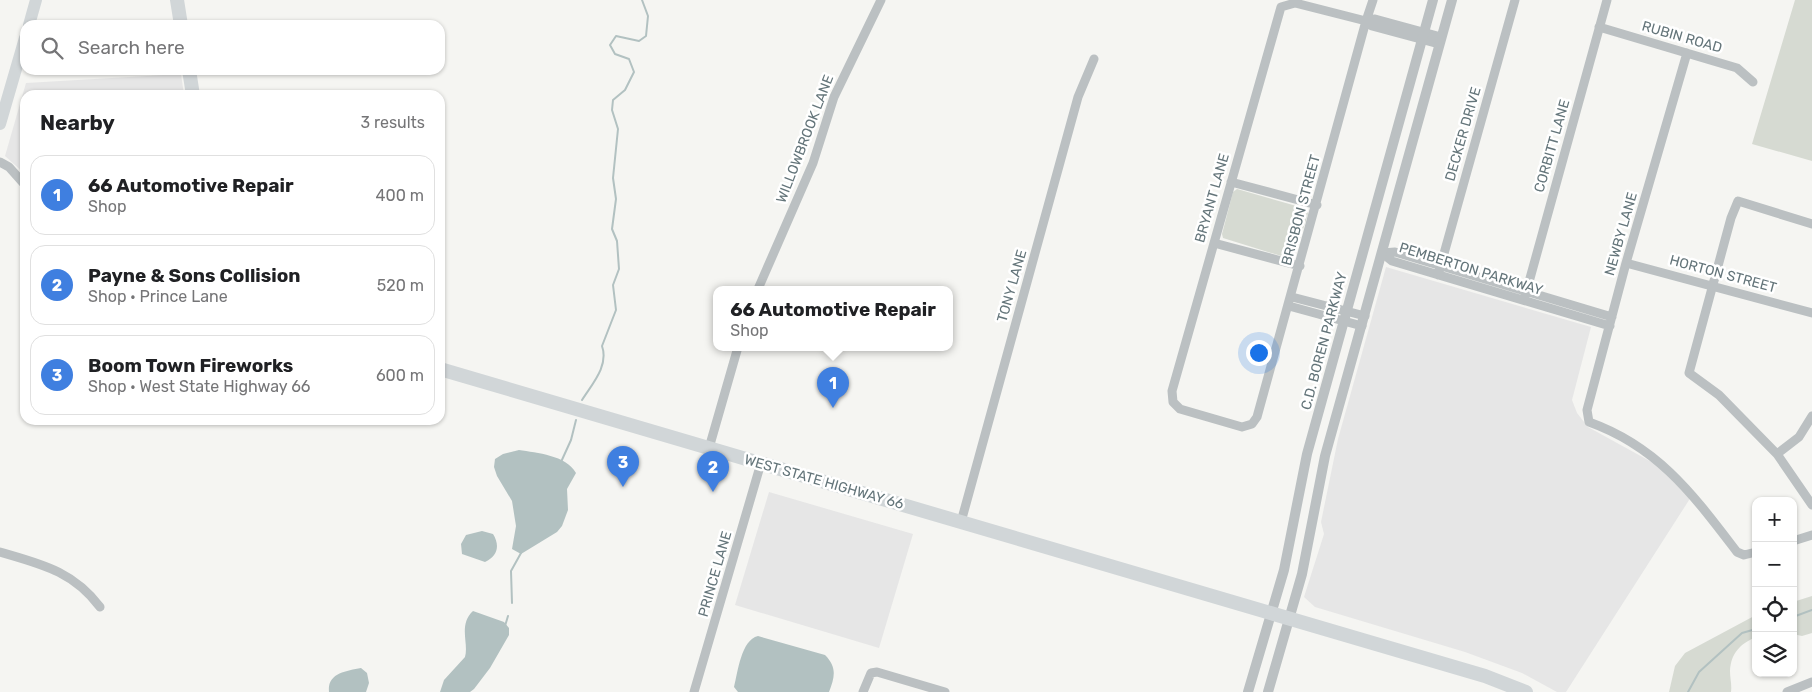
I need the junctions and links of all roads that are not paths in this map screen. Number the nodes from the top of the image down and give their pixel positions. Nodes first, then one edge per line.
1 (36, 0) edge
2 (177, 0) edge
3 (881, 0) edge
4 (1373, 0) edge
5 (1433, 0) edge
6 (1452, 0) edge
7 (1515, 0) edge
8 (1607, 0) edge
9 (30, 20) edge
10 (180, 20) edge
11 (1366, 21) junction
12 (1599, 27) junction
13 (1423, 36) junction
14 (1440, 41) junction
15 (1687, 53) junction
16 (20, 55) edge
17 (1094, 59) dead end
18 (190, 75) edge
19 (1753, 82) dead end
20 (192, 90) edge
21 (0, 124) edge
22 (0, 162) edge
23 (20, 180) edge
24 (1231, 182) junction
25 (1316, 205) junction
26 (1812, 224) edge
27 (1214, 242) junction
28 (1364, 248) junction
29 (1382, 253) junction
30 (1626, 263) junction
31 (1300, 266) junction
32 (1439, 270) junction
33 (759, 286) edge
34 (1713, 286) junction
35 (1525, 295) junction
36 (1292, 297) junction
37 (1289, 306) junction
38 (1812, 313) edge
39 (1345, 315) junction
40 (1363, 321) junction
41 (1611, 321) junction
42 (737, 351) edge
43 (445, 371) edge
44 (1812, 416) edge
45 (1252, 424) joint
46 (709, 448) junction
47 (1777, 454) junction
48 (761, 463) junction
49 (1812, 505) edge
50 (961, 522) junction
51 (1812, 535) edge
52 (1797, 540) edge
53 (0, 552) edge
54 (1752, 552) edge
55 (100, 607) dead end
56 (1272, 613) junction
57 (1289, 618) junction
58 (1812, 682) edge
59 (694, 692) edge
60 (863, 692) edge
61 (945, 692) edge
62 (1248, 692) edge
63 (1268, 692) edge
64 (1526, 692) edge
65 (1787, 692) edge

1 - 9 main road
2 - 10 main road
3 - 33 street, WILLOWBROOK LANE
4 - 11 street, BRISBON STREET
5 - 13 street, C.D. BOREN PARKWAY
6 - 14 street
7 - 32 street, DECKER DRIVE
8 - 12 street, CORBITT LANE
11 - 13 street
11 - 24 street, BRYANT LANE
11 - 25 street, BRISBON STREET
12 - 15 street, RUBIN ROAD
12 - 35 street, CORBITT LANE
13 - 14 street
13 - 28 street, C.D. BOREN PARKWAY
14 - 29 street
15 - 19 street, RUBIN ROAD
15 - 30 street, NEWBY LANE
16 - 21 main road
17 - 50 street, TONY LANE
18 - 20 main road
22 - 23 street
24 - 25 street
24 - 27 street, BRYANT LANE
25 - 31 street, BRISBON STREET
26 - 34 street
27 - 31 street
27 - 45 street, BRYANT LANE
28 - 29 street
28 - 39 street, C.D. BOREN PARKWAY
29 - 32 street, PEMBERTON PARKWAY
29 - 40 street
30 - 34 street, HORTON STREET
30 - 41 street, NEWBY LANE
31 - 36 street, BRISBON STREET
32 - 35 street, PEMBERTON PARKWAY
34 - 38 street, HORTON STREET
34 - 47 street
35 - 41 street, PEMBERTON PARKWAY
36 - 37 street, BRISBON STREET
36 - 39 street
37 - 39 street
37 - 45 street, BRISBON STREET
39 - 40 street
39 - 56 street, C.D. BOREN PARKWAY
40 - 57 street
41 - 54 street, NEWBY LANE
42 - 46 street
43 - 46 main road, WEST STATE HIGHWAY 66
44 - 47 street
46 - 48 main road, WEST STATE HIGHWAY 66
47 - 49 street
48 - 50 main road, WEST STATE HIGHWAY 66
48 - 59 street, PRINCE LANE
50 - 56 main road, WEST STATE HIGHWAY 66
51 - 52 street
53 - 55 street
56 - 57 main road, WEST STATE HIGHWAY 66
56 - 62 street, C.D. BOREN PARKWAY
57 - 63 street
57 - 64 main road, WEST STATE HIGHWAY 66
58 - 65 street
60 - 61 street

